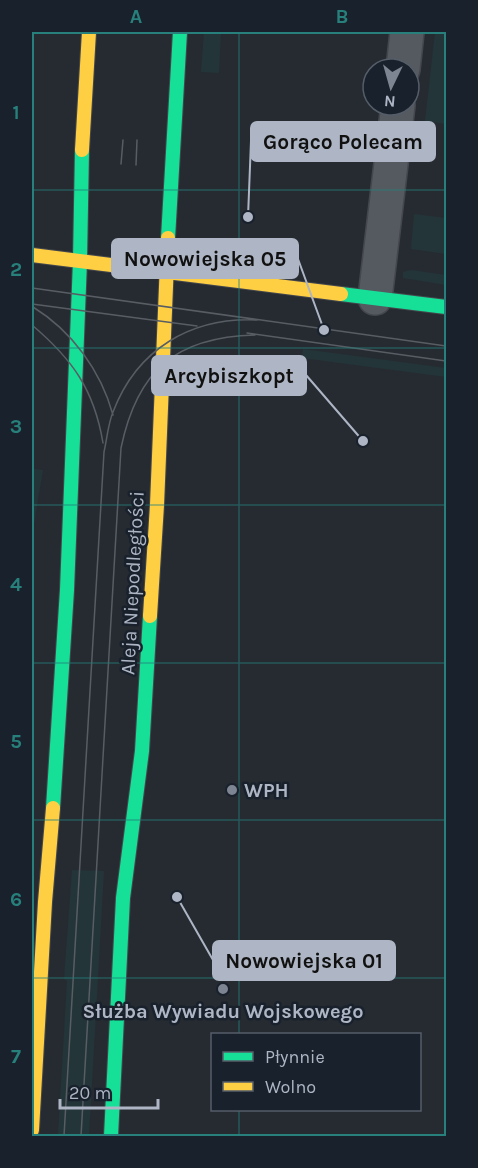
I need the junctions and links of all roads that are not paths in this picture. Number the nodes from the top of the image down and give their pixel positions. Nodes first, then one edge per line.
1 (89, 32) edge
2 (180, 32) edge
3 (407, 32) edge
4 (404, 57) edge
5 (397, 117) edge
6 (32, 255) edge
7 (80, 261) junction
8 (166, 271) junction
9 (375, 298) junction
10 (447, 307) edge
11 (32, 1130) edge
12 (111, 1137) edge

1 - 7 main road
2 - 8 main road, Aleja Niepodległości
3 - 4 street
5 - 9 street
6 - 7 main road
7 - 8 main road
7 - 11 main road
8 - 9 main road
8 - 12 main road, Aleja Niepodległości
9 - 10 main road

